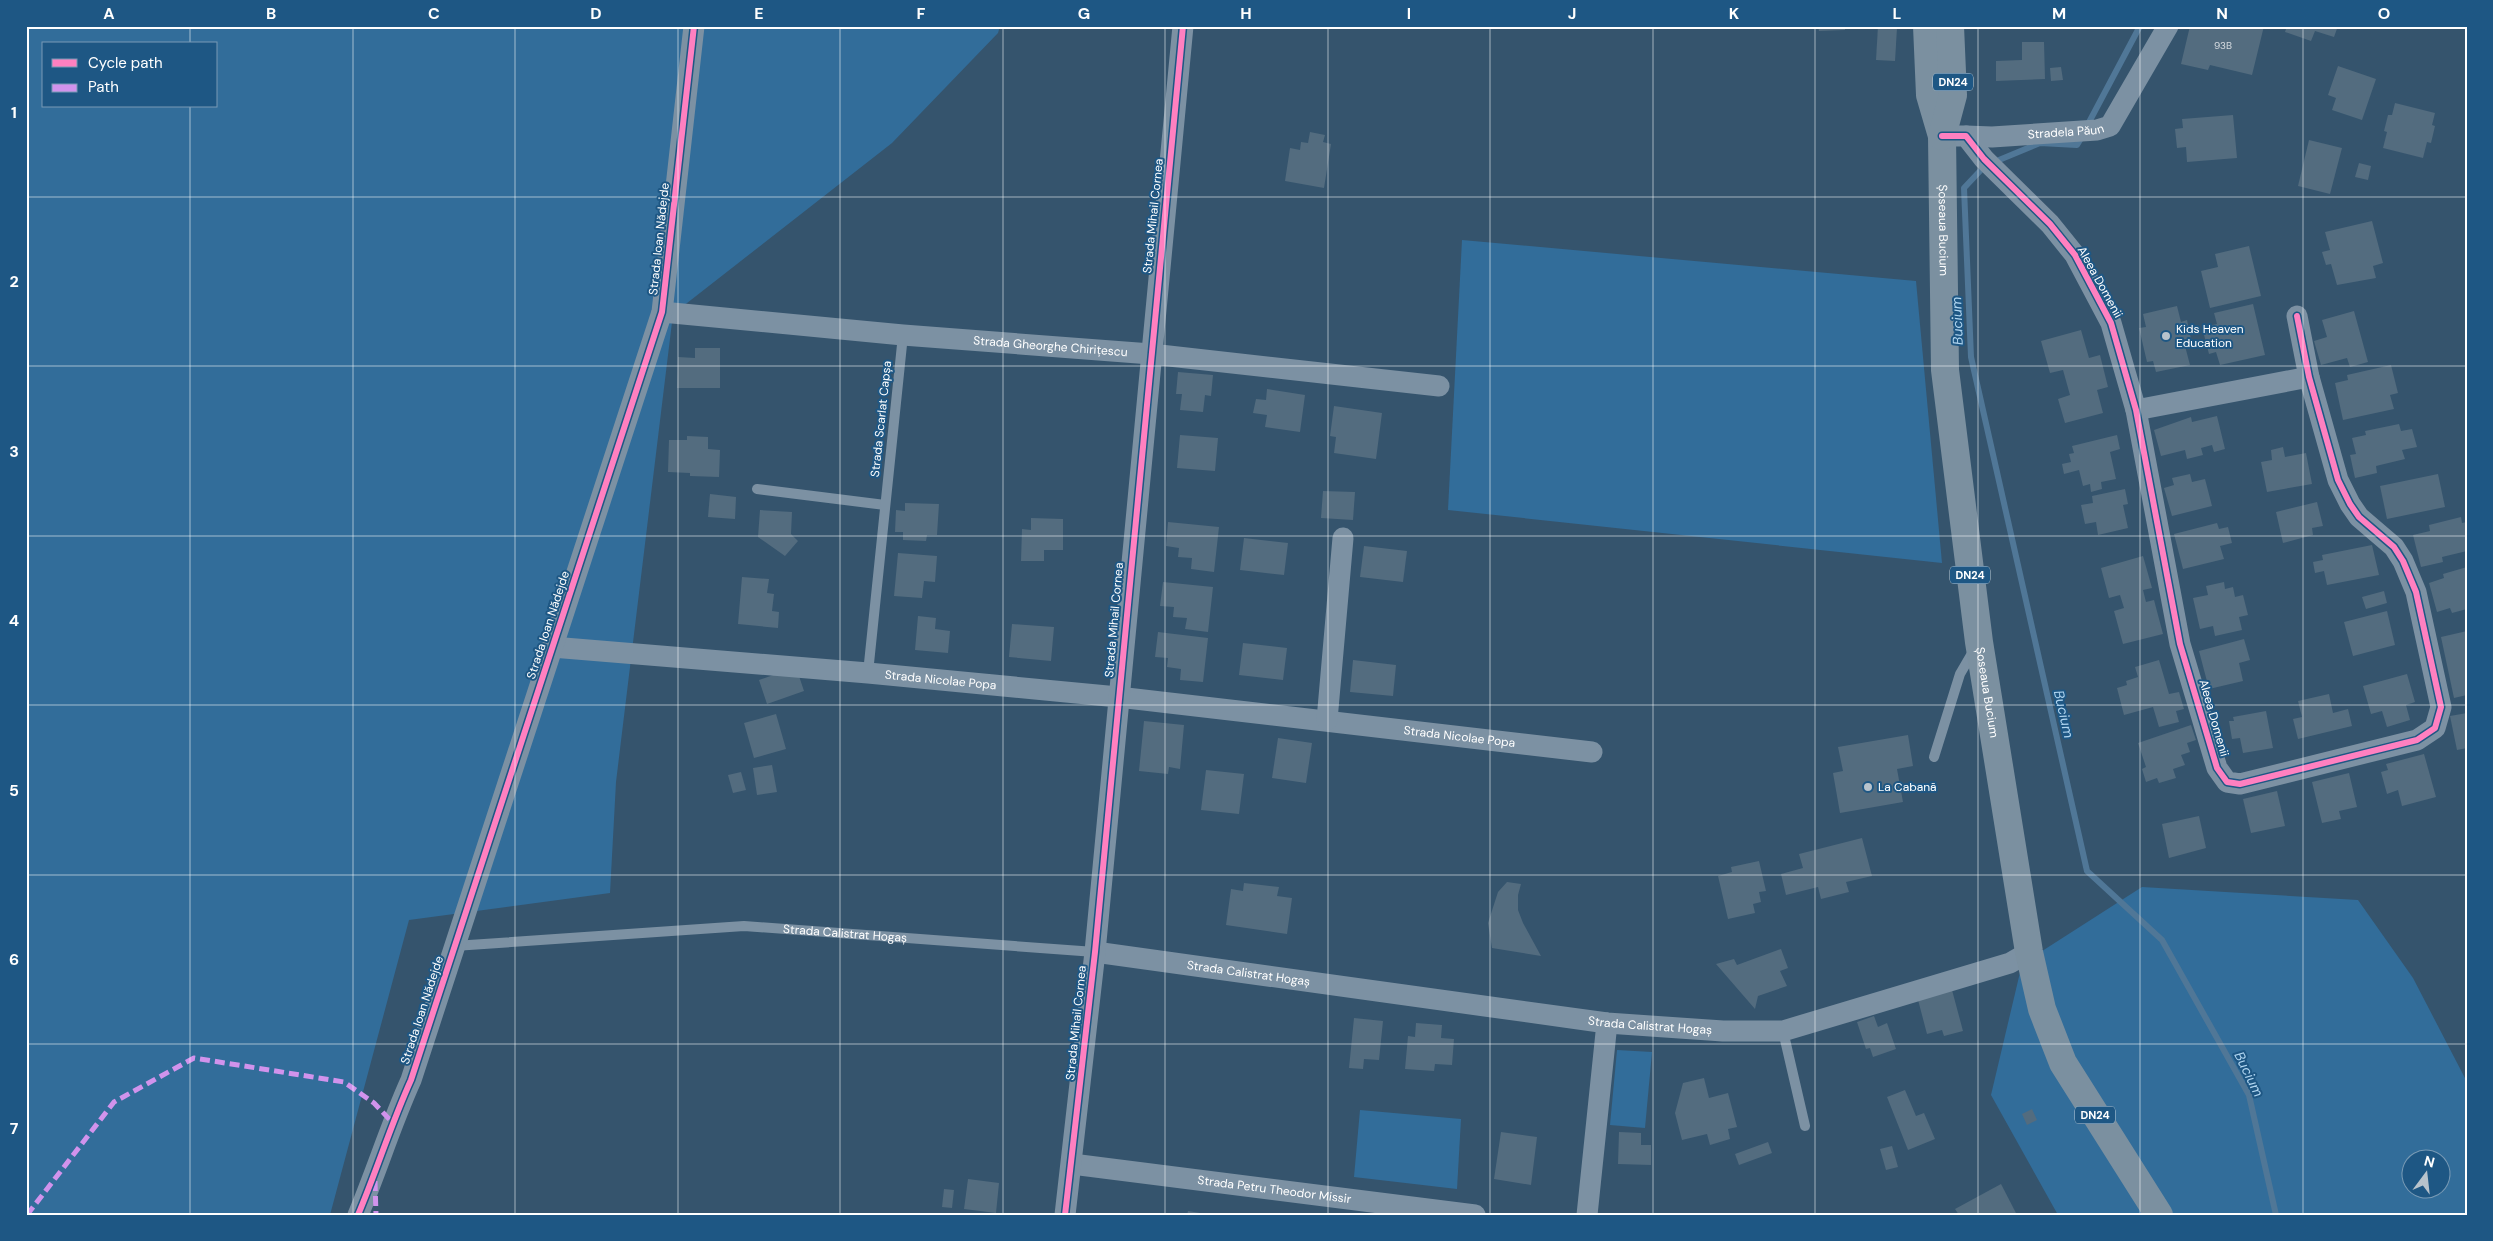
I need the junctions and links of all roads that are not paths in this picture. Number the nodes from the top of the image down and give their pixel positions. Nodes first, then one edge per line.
1 (694, 26) edge
2 (1183, 26) edge
3 (1928, 26) edge
4 (1950, 26) edge
5 (2168, 26) edge
6 (1954, 136) junction
7 (662, 312) junction
8 (2297, 316) dead end
9 (903, 335) junction
10 (1151, 354) junction
11 (2309, 377) junction
12 (1439, 386) dead end
13 (2136, 410) junction
14 (757, 489) dead end
15 (885, 505) junction
16 (1343, 538) dead end
17 (1979, 642) junction
18 (552, 647) junction
19 (868, 673) junction
20 (1118, 697) junction
21 (1328, 720) junction
22 (1592, 752) dead end
23 (1934, 757) dead end
24 (454, 946) junction
25 (1095, 952) junction
26 (2029, 952) junction
27 (1607, 1023) junction
28 (1783, 1031) junction
29 (1805, 1126) dead end
30 (1072, 1164) junction
31 (358, 1215) edge
32 (1065, 1215) edge
33 (1475, 1215) edge
34 (1587, 1215) edge
35 (2159, 1215) edge

1 - 7 street, Strada Ioan Nădejde
2 - 10 street, Strada Mihail Cornea
3 - 6 main road, Șoseaua Bucium / DN24
4 - 6 main road, Șoseaua Bucium / DN24
5 - 6 street, Stradela Păun
6 - 13 street, Aleea Domenii
6 - 17 main road, Șoseaua Bucium / DN24
7 - 9 street, Strada Gheorghe Chirițescu
7 - 18 street, Strada Ioan Nădejde
8 - 11 street, Aleea Domenii
9 - 10 street, Strada Gheorghe Chirițescu
9 - 15 lane, Strada Scarlat Capșa
10 - 12 street, Strada Gheorghe Chirițescu
10 - 20 street, Strada Mihail Cornea
11 - 13 street
11 - 13 street, Aleea Domenii
14 - 15 lane
15 - 19 lane, Strada Scarlat Capșa
16 - 21 street
17 - 23 lane
17 - 26 main road, Șoseaua Bucium / DN24
18 - 19 street, Strada Nicolae Popa
18 - 24 street, Strada Ioan Nădejde
19 - 20 street, Strada Nicolae Popa
20 - 21 street, Strada Nicolae Popa
20 - 25 street, Strada Mihail Cornea
21 - 22 street, Strada Nicolae Popa
24 - 25 lane, Strada Calistrat Hogaș
24 - 31 street, Strada Ioan Nădejde
25 - 27 street, Strada Calistrat Hogaș
25 - 30 street, Strada Mihail Cornea
26 - 28 street, Strada Calistrat Hogaș
26 - 35 main road, Șoseaua Bucium / DN24
27 - 28 street, Strada Calistrat Hogaș
27 - 34 street
28 - 29 lane
30 - 32 street, Strada Mihail Cornea
30 - 33 street, Strada Petru Theodor Missir

